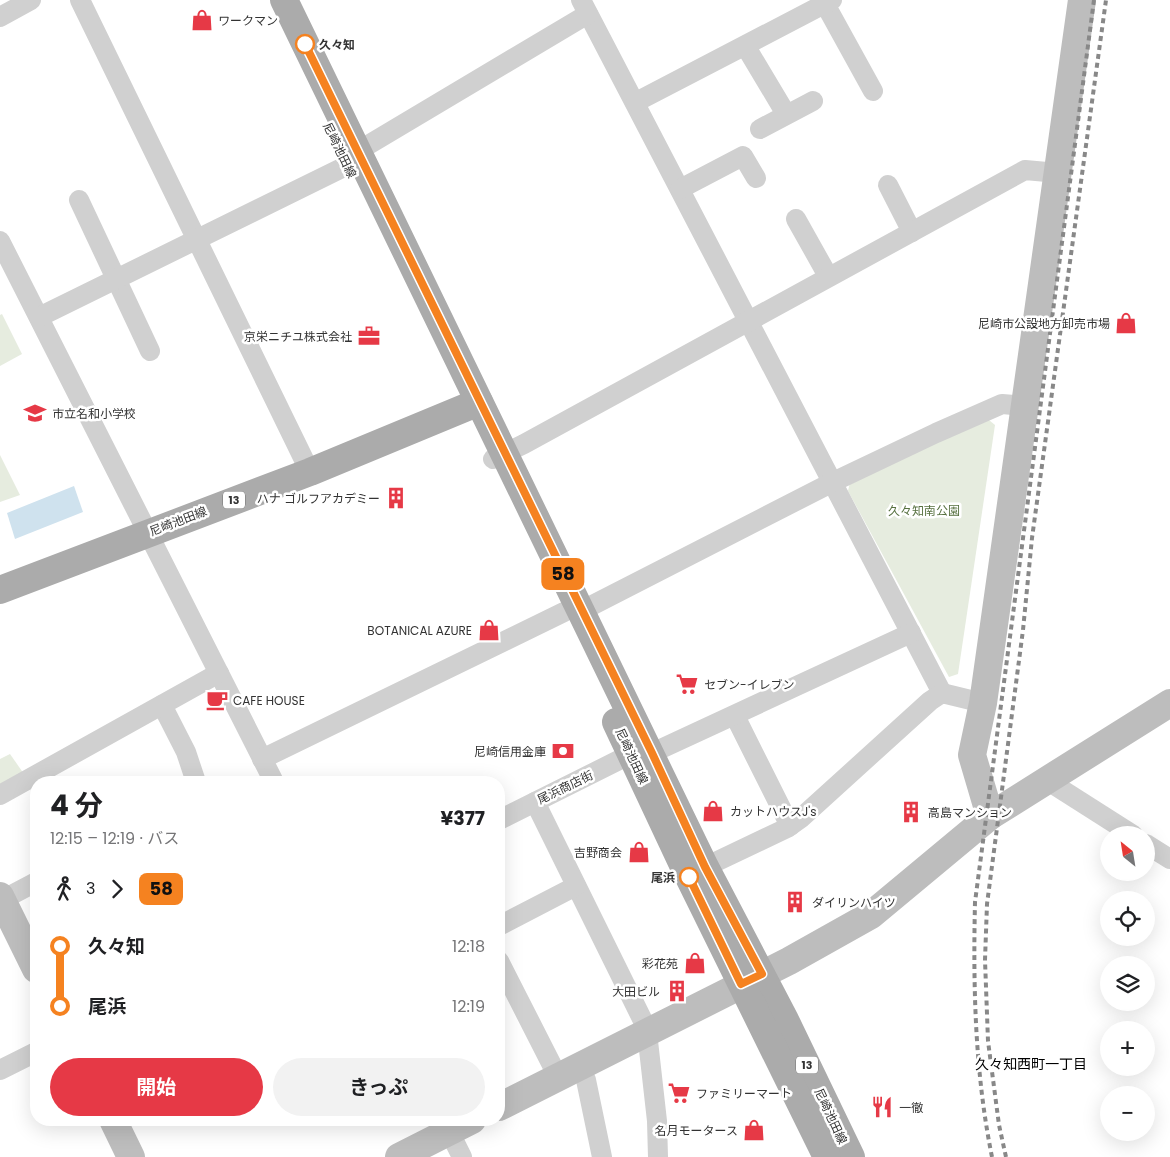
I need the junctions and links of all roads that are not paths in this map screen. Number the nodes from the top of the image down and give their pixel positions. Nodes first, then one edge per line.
1 (30, 0) edge
2 (80, 0) edge
3 (268, 0) edge
4 (284, 0) edge
5 (1082, 0) edge
6 (829, 2) edge
7 (585, 7) edge
8 (0, 16) edge
9 (746, 47) junction
10 (873, 91) dead end
11 (813, 101) dead end
12 (636, 102) junction
13 (786, 114) junction
14 (760, 129) dead end
15 (353, 158) junction
16 (1058, 173) junction
17 (756, 178) dead end
18 (888, 185) dead end
19 (680, 189) junction
20 (79, 200) dead end
21 (796, 219) dead end
22 (912, 232) junction
23 (197, 240) junction
24 (0, 241) edge
25 (828, 276) junction
26 (116, 280) junction
27 (39, 317) junction
28 (748, 322) junction
29 (150, 351) dead end
30 (473, 404) junction
31 (1025, 406) junction
32 (498, 456) junction
33 (310, 472) junction
34 (833, 482) junction
35 (148, 533) junction
36 (0, 590) edge
37 (572, 612) junction
38 (911, 633) junction
39 (219, 673) junction
40 (942, 693) junction
41 (983, 703) junction
42 (1170, 703) edge
43 (162, 705) junction
44 (735, 716) junction
45 (641, 754) junction
46 (262, 759) junction
47 (34, 776) edge
48 (194, 776) edge
49 (271, 776) edge
50 (30, 778) edge
51 (1045, 780) junction
52 (0, 795) edge
53 (535, 802) junction
54 (990, 816) junction
55 (505, 817) edge
56 (790, 826) junction
57 (1119, 826) edge
58 (1155, 850) edge
59 (1170, 859) edge
60 (705, 867) junction
61 (30, 885) edge
62 (576, 886) junction
63 (1, 898) edge
64 (505, 923) edge
65 (7, 930) edge
66 (30, 962) edge
67 (505, 971) edge
68 (752, 979) junction
69 (648, 1032) junction
70 (30, 1055) edge
71 (0, 1070) edge
72 (568, 1072) junction
73 (505, 1104) edge
74 (116, 1126) edge
75 (452, 1126) edge
76 (455, 1126) edge
77 (838, 1154) edge
78 (131, 1157) edge
79 (400, 1157) edge
80 (462, 1157) edge
81 (602, 1157) edge
82 (658, 1157) edge

1 - 8 street
2 - 23 street
3 - 15 main road, 尼崎池田線 / 13
4 - 15 main road, 尼崎池田線 / 13
5 - 16 street
6 - 9 street
6 - 10 street
7 - 12 street
7 - 15 street
9 - 12 street
9 - 13 street
11 - 13 street
12 - 19 street
13 - 14 street
15 - 23 street
15 - 30 main road, 尼崎池田線 / 13
16 - 22 street
16 - 31 street
17 - 19 street
18 - 22 street
19 - 28 street
20 - 26 street
21 - 25 street
22 - 25 street
23 - 26 street
23 - 33 street
24 - 27 street
25 - 28 street
26 - 27 street
26 - 29 street
27 - 35 street
28 - 32 street
28 - 34 street
30 - 32 main road, 尼崎池田線 / 13
30 - 33 main road, 尼崎池田線 / 13
31 - 34 street
31 - 41 street
32 - 37 main road, 尼崎池田線 / 13
33 - 35 main road, 尼崎池田線 / 13
34 - 37 street
34 - 38 street
35 - 36 main road, 尼崎池田線 / 13
35 - 39 street
37 - 45 main road, 尼崎池田線 / 13
37 - 46 street
38 - 40 street
38 - 44 street, 尾浜商店街
39 - 43 street
39 - 46 street
40 - 41 street
40 - 56 street
41 - 54 street
42 - 51 street
43 - 47 street
43 - 48 street
44 - 45 street, 尾浜商店街
44 - 56 street
45 - 53 street, 尾浜商店街
45 - 60 main road, 尼崎池田線 / 13
45 - 68 main road, 尼崎池田線 / 13
46 - 49 street
50 - 52 street
51 - 54 street
51 - 57 street
53 - 55 street, 尾浜商店街
53 - 62 street
54 - 68 street
56 - 60 street
58 - 59 street
60 - 68 main road, 尼崎池田線 / 13
61 - 63 street
62 - 64 street
62 - 69 street
63 - 65 street
65 - 66 street
67 - 72 street
68 - 69 street
68 - 77 main road, 尼崎池田線 / 13
69 - 72 street
69 - 82 street
70 - 71 street
72 - 73 street
72 - 81 street
74 - 78 street
75 - 79 street
76 - 80 street

